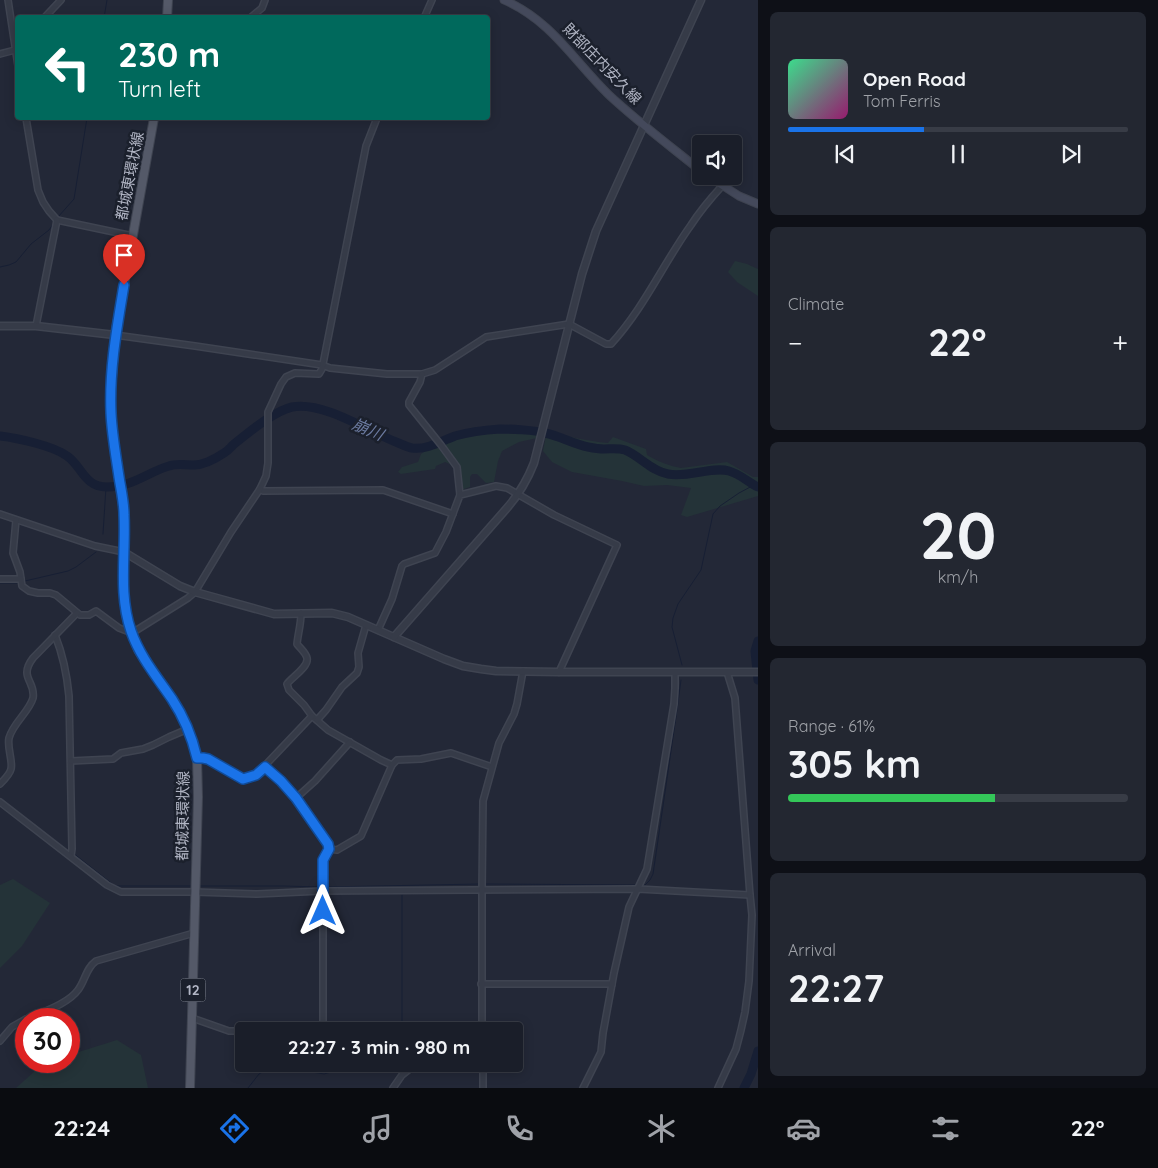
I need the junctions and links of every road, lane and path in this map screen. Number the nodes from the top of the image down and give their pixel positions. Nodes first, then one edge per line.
1 (8, 0) edge
2 (61, 0) edge
3 (168, 0) edge
4 (265, 0) edge
5 (432, 0) edge
6 (504, 0) edge
7 (702, 0) edge
8 (47, 15) edge
9 (167, 15) edge
10 (254, 15) edge
11 (425, 15) edge
12 (15, 40) edge
13 (15, 46) edge
14 (0, 54) edge
15 (26, 120) edge
16 (154, 120) edge
17 (376, 120) edge
18 (644, 125) junction
19 (692, 164) edge
20 (722, 186) joint
21 (758, 204) edge
22 (57, 220) junction
23 (132, 236) junction
24 (570, 324) junction
25 (0, 326) edge
26 (36, 326) junction
27 (115, 335) junction
28 (322, 366) junction
29 (422, 374) junction
30 (260, 489) junction
31 (519, 494) junction
32 (460, 496) junction
33 (0, 514) edge
34 (453, 514) junction
35 (16, 520) junction
36 (124, 552) junction
37 (0, 579) edge
38 (21, 579) junction
39 (195, 592) junction
40 (77, 613) junction
41 (300, 613) junction
42 (366, 625) junction
43 (378, 630) junction
44 (132, 633) junction
45 (55, 636) junction
46 (394, 637) junction
47 (523, 671) junction
48 (559, 672) junction
49 (675, 672) junction
50 (727, 672) junction
51 (758, 672) edge
52 (312, 716) junction
53 (317, 720) junction
54 (188, 729) junction
55 (350, 742) junction
56 (197, 758) junction
57 (71, 761) junction
58 (392, 765) junction
59 (265, 767) junction
60 (492, 767) junction
61 (0, 784) edge
62 (296, 798) junction
63 (0, 802) edge
64 (329, 849) junction
65 (71, 856) junction
66 (195, 888) junction
67 (638, 889) junction
68 (482, 890) junction
69 (322, 892) junction
70 (750, 895) junction
71 (194, 933) junction
72 (481, 984) junction
73 (612, 984) junction
74 (51, 1008) edge
75 (192, 1018) junction
76 (323, 1022) edge
77 (482, 1022) edge
78 (15, 1025) edge
79 (235, 1030) edge
80 (0, 1041) edge
81 (405, 1072) edge
82 (483, 1072) edge
83 (190, 1088) edge
84 (393, 1088) edge
85 (483, 1088) edge
86 (583, 1088) edge
87 (718, 1088) edge

1 - 12 street
2 - 8 street
3 - 9 main road
4 - 10 street
5 - 11 street
6 - 18 main road, 財部庄内安久線
7 - 18 street
13 - 14 street
15 - 22 street
16 - 23 main road, 都城東環状線 / 12
17 - 28 street
18 - 19 main road, 財部庄内安久線
18 - 24 street
20 - 21 main road
20 - 24 street
22 - 23 street
22 - 26 street
23 - 27 main road, 都城東環状線 / 12
24 - 29 street
24 - 31 street
25 - 26 street
26 - 27 street
27 - 28 street
27 - 36 main road, 都城東環状線 / 12
28 - 29 street
28 - 30 street
29 - 32 street
30 - 34 street
30 - 39 street
31 - 32 street
31 - 46 street
31 - 48 street
32 - 34 street
33 - 35 street
34 - 43 street
35 - 36 street
35 - 38 street
36 - 39 street
36 - 44 main road, 都城東環状線 / 12
37 - 38 street
38 - 40 street
39 - 41 street
39 - 44 street
40 - 44 street
40 - 45 street
41 - 42 street
41 - 52 street
42 - 43 street
42 - 53 street
43 - 46 street
44 - 54 main road, 都城東環状線 / 12
45 - 57 street
45 - 61 street
46 - 47 street
47 - 48 street
47 - 60 street
48 - 49 street
49 - 50 street
49 - 67 street
50 - 51 street
50 - 70 street
52 - 53 street
52 - 59 street
53 - 55 street
54 - 56 main road, 都城東環状線 / 12
54 - 57 street
55 - 58 street
55 - 62 street
56 - 59 street
56 - 66 main road, 都城東環状線 / 12
57 - 65 street
58 - 60 street
58 - 64 street
59 - 62 street
60 - 68 street
62 - 64 street
63 - 65 street
64 - 69 street
65 - 66 street
66 - 69 street
66 - 71 main road, 都城東環状線 / 12
67 - 68 street
67 - 70 street
67 - 73 street
68 - 69 street
68 - 72 street
69 - 76 street
70 - 87 street
71 - 74 street
71 - 75 main road, 都城東環状線 / 12
72 - 73 street
72 - 77 street
73 - 86 street
75 - 79 street
75 - 83 main road, 都城東環状線 / 12
78 - 80 street
81 - 84 street
82 - 85 street

